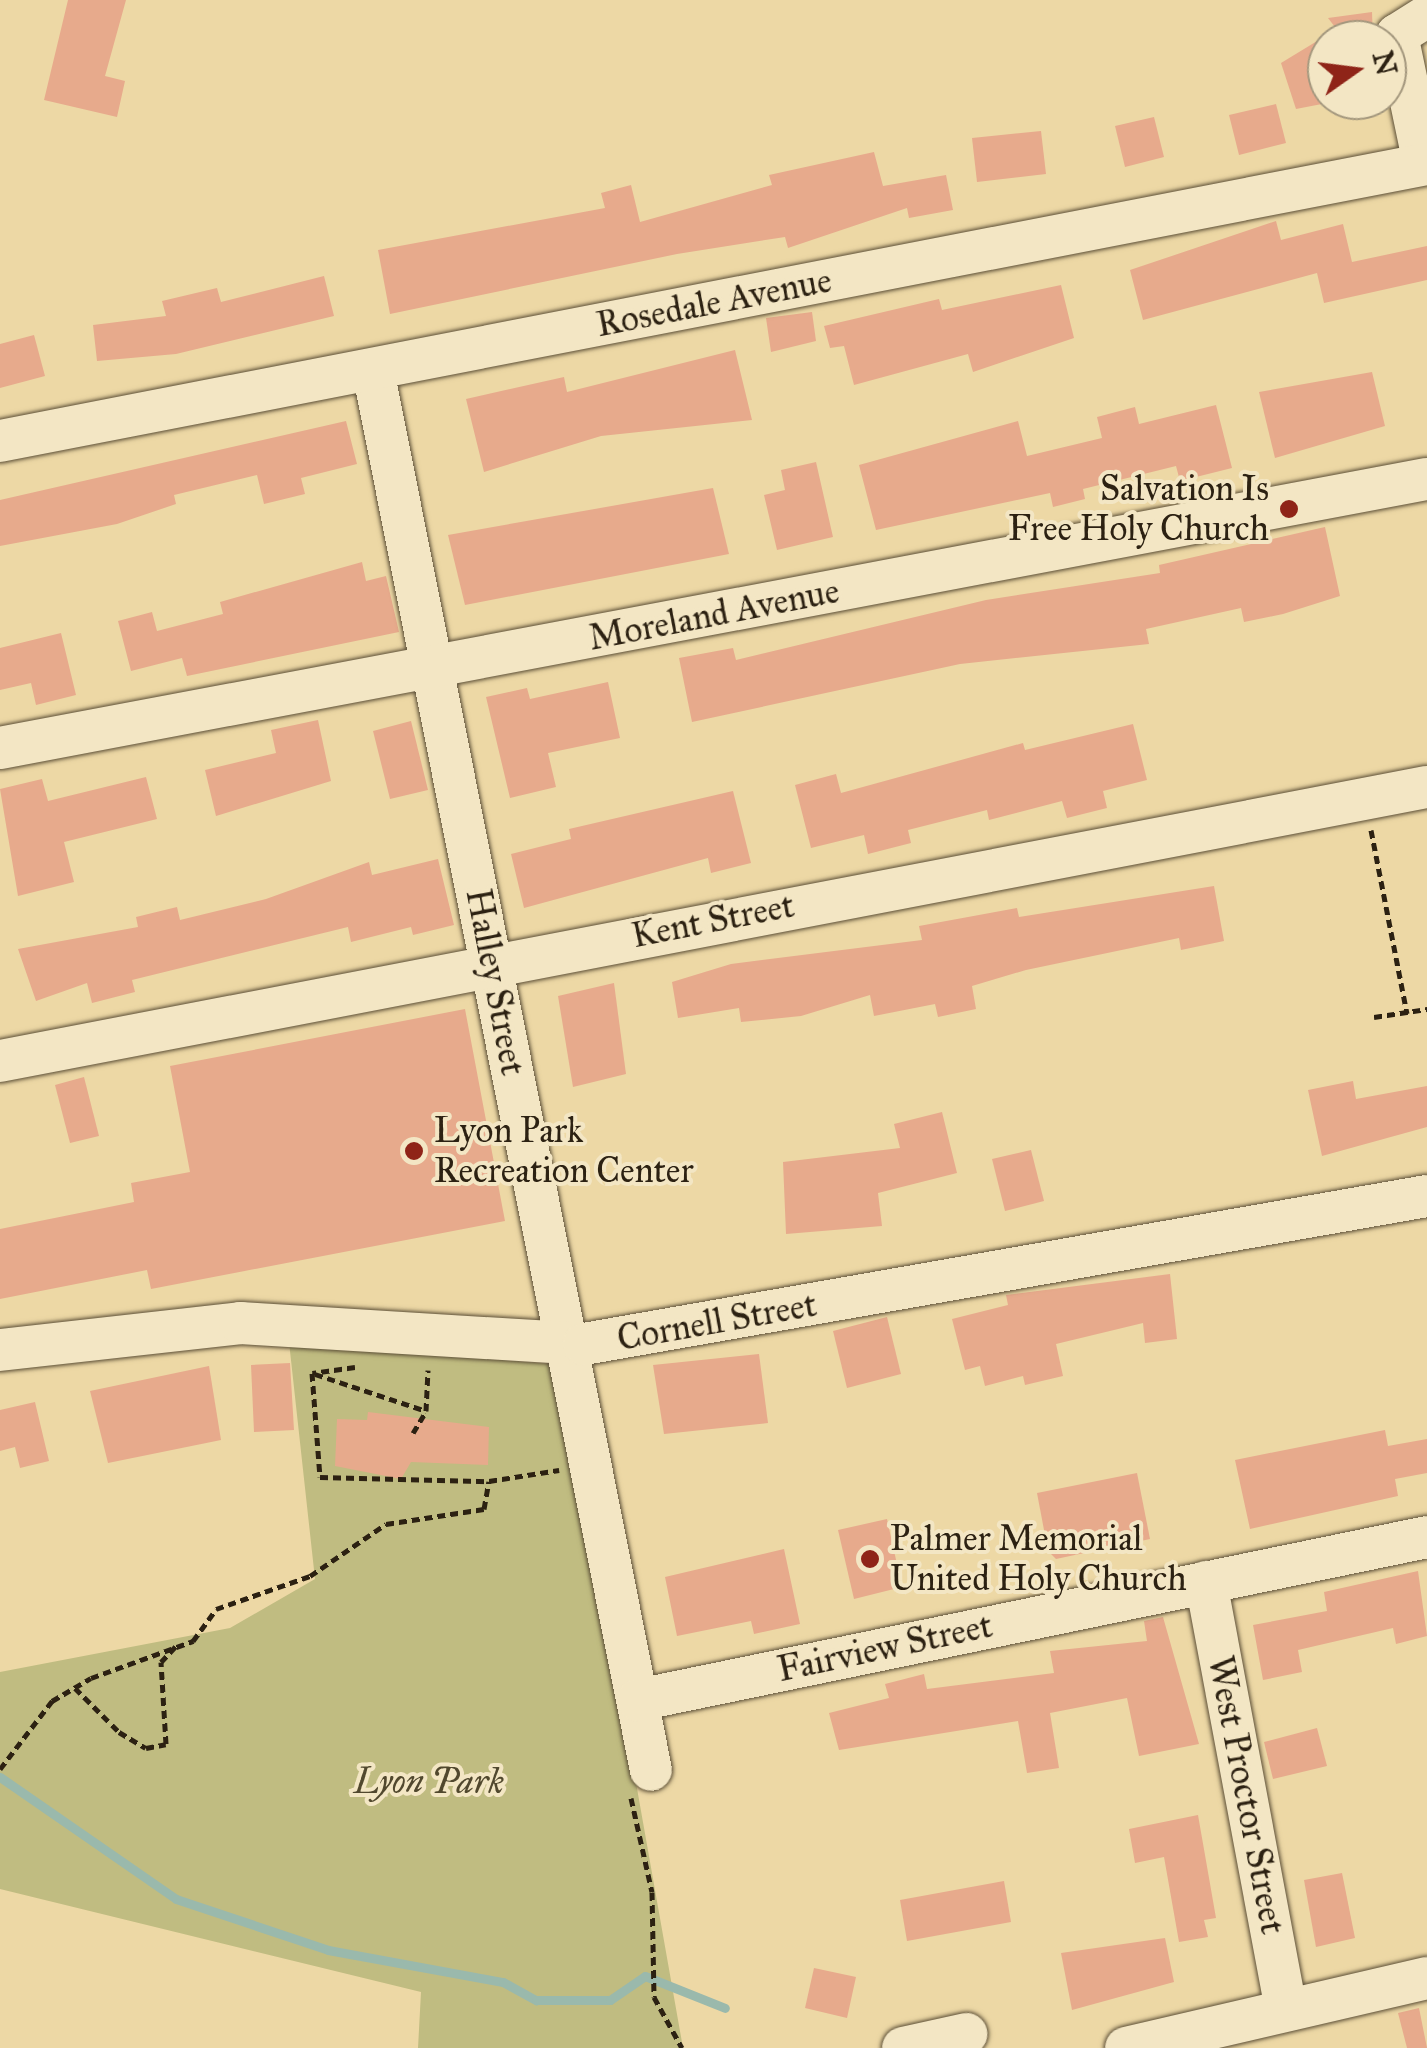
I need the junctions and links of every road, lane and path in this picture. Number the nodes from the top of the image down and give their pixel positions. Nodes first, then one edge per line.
1 (1427, 16) edge
2 (1417, 69) edge
3 (1426, 164) edge
4 (374, 370) junction
5 (0, 441) edge
6 (1427, 479) edge
7 (434, 668) junction
8 (0, 748) edge
9 (1427, 787) edge
10 (1370, 822) dead end
11 (492, 964) junction
12 (1427, 1009) edge
13 (1408, 1013) junction
14 (1374, 1017) dead end
15 (0, 1061) edge
16 (1427, 1196) edge
17 (566, 1343) junction
18 (0, 1350) edge
19 (428, 1358) dead end
20 (370, 1366) dead end
21 (312, 1373) junction
22 (426, 1411) junction
23 (413, 1433) dead end
24 (546, 1473) dead end
25 (489, 1481) junction
26 (1427, 1538) edge
27 (1206, 1582) junction
28 (180, 1642) junction
29 (75, 1688) junction
30 (638, 1700) junction
31 (0, 1769) edge
32 (652, 1770) joint
33 (1427, 1978) edge
34 (1286, 2008) junction
35 (978, 2044) edge
36 (682, 2048) edge
37 (903, 2048) edge
38 (1126, 2048) edge

1 - 2 street
2 - 3 street
3 - 4 street, Rosedale Avenue
4 - 5 street, Rosedale Avenue
4 - 7 street, Halley Street
6 - 7 street, Moreland Avenue
7 - 8 street, Moreland Avenue
7 - 11 street, Halley Street
9 - 11 street, Kent Street
10 - 13 path
11 - 15 street, Kent Street
11 - 17 street, Halley Street
12 - 13 path
13 - 14 path
16 - 17 street, Cornell Street
17 - 18 street, Cornell Street
17 - 30 street, Halley Street
19 - 22 path
20 - 21 path
21 - 22 path
21 - 25 path
22 - 23 path
24 - 25 path
25 - 28 path
26 - 27 street, Fairview Street
27 - 30 street, Fairview Street
27 - 34 street, West Proctor Street
28 - 29 path
28 - 29 path
29 - 31 path
30 - 32 street, Halley Street
32 - 36 path
33 - 34 street
34 - 38 street
35 - 37 street

